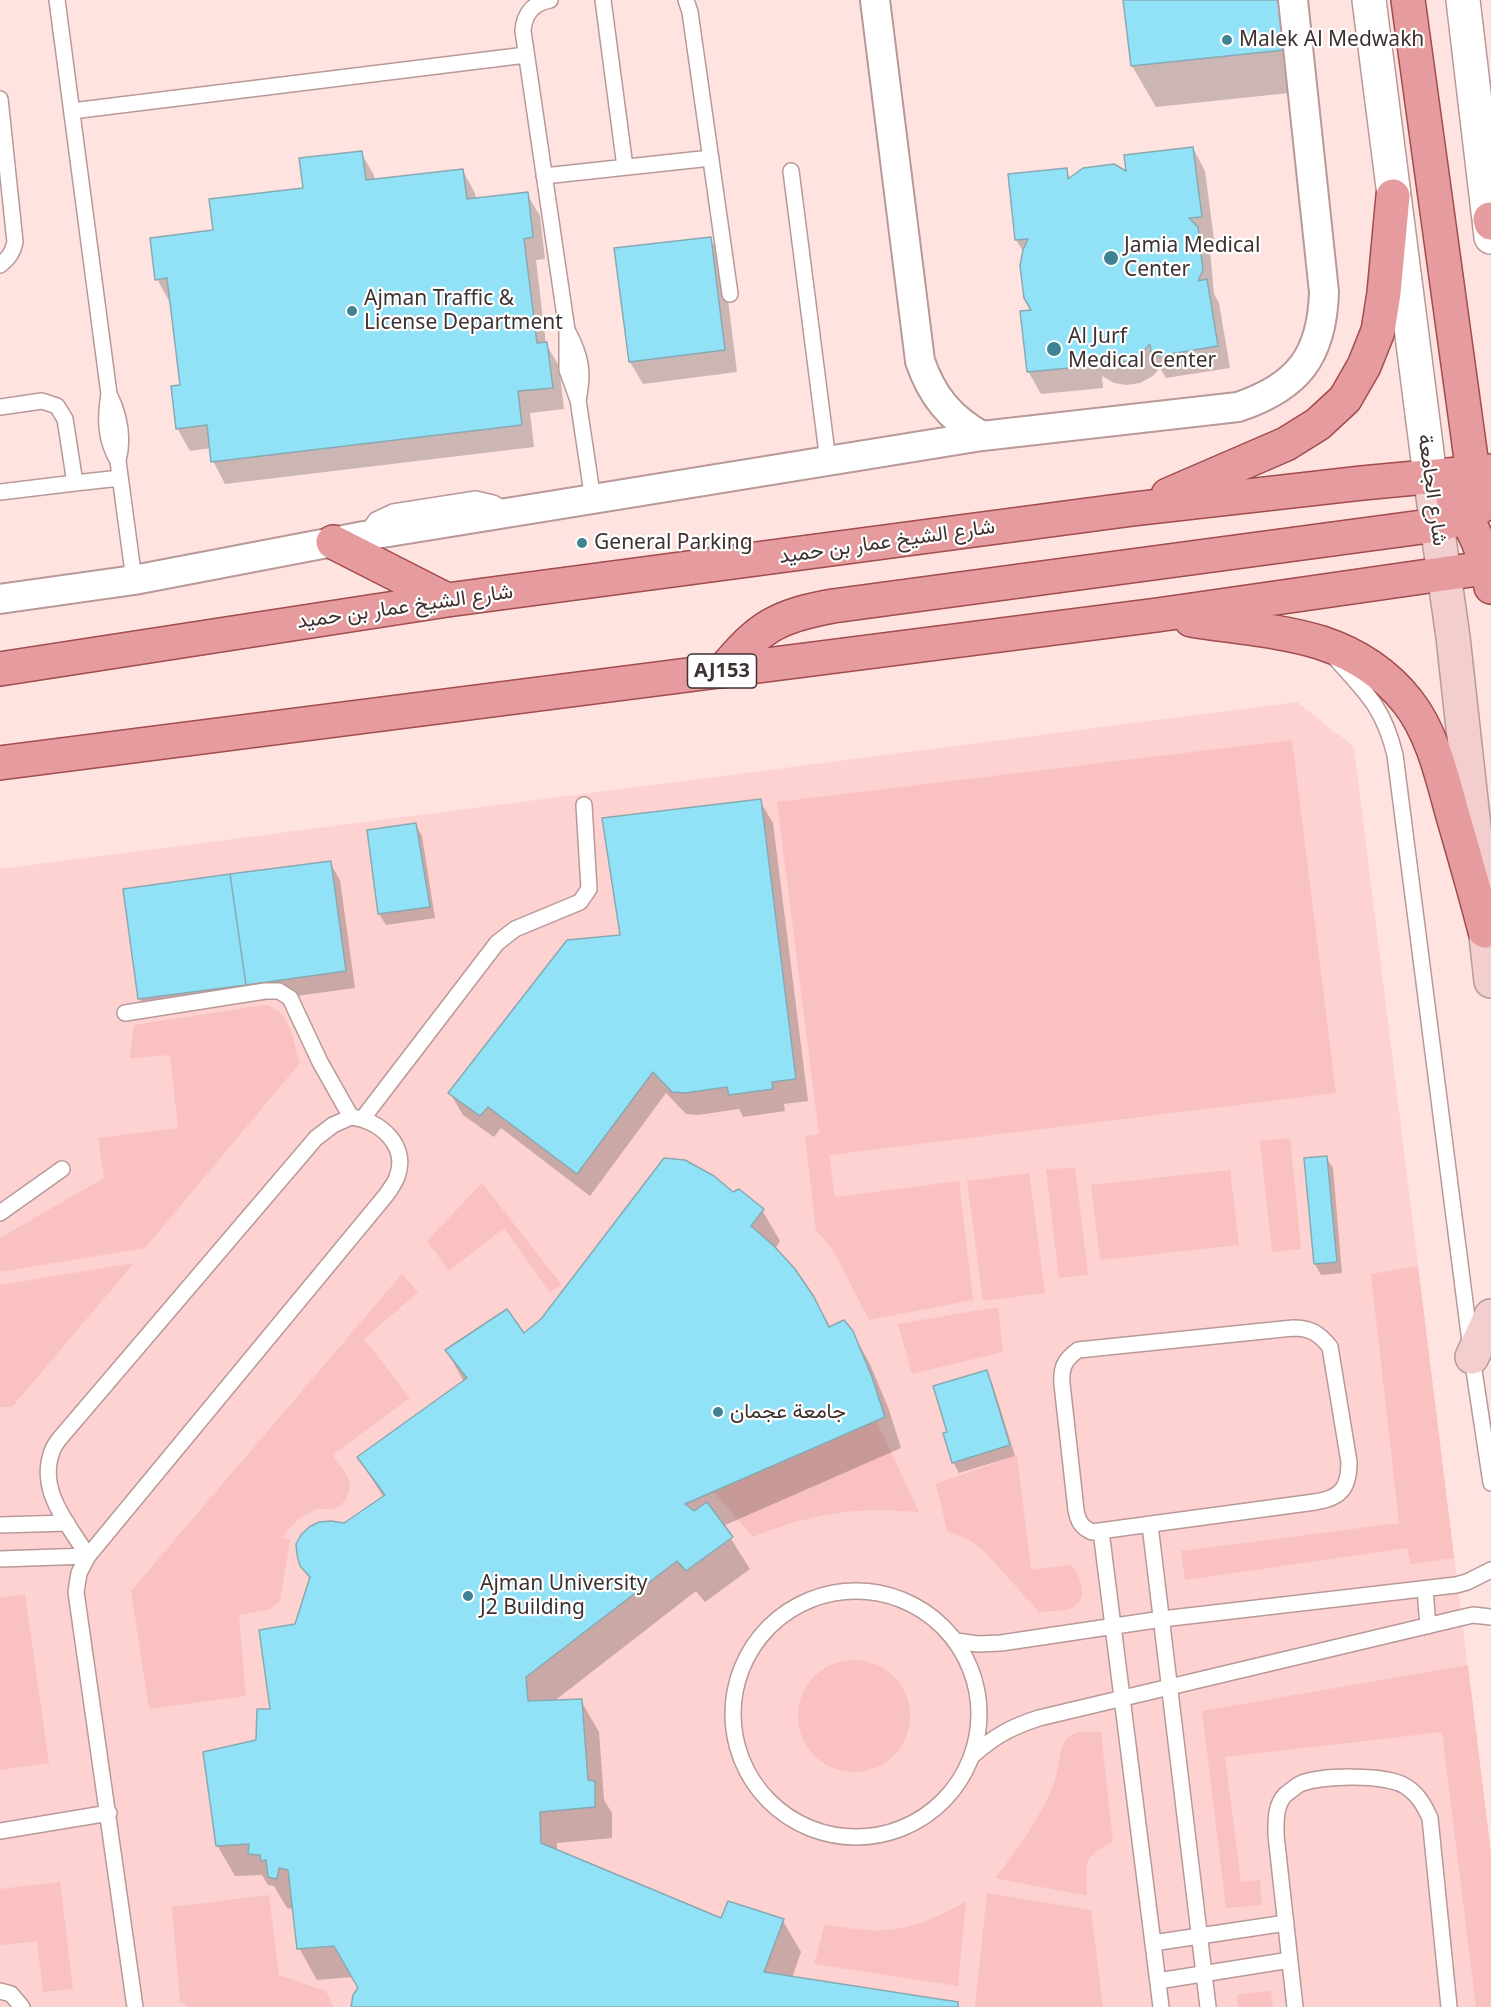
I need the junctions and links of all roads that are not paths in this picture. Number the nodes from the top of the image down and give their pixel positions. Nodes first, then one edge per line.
1 (57, 0) edge
2 (550, 0) edge
3 (603, 0) edge
4 (686, 0) edge
5 (875, 0) edge
6 (1293, 0) edge
7 (1369, 0) edge
8 (1408, 0) edge
9 (1463, 0) edge
10 (526, 55) junction
11 (0, 99) edge
12 (72, 111) junction
13 (711, 158) junction
14 (625, 167) junction
15 (791, 171) dead end
16 (544, 176) junction
17 (1393, 196) junction
18 (1490, 226) edge
19 (0, 265) edge
20 (730, 294) dead end
21 (0, 407) edge
22 (982, 436) junction
23 (828, 461) junction
24 (1482, 472) edge
25 (1430, 476) junction
26 (120, 478) junction
27 (75, 483) junction
28 (0, 492) edge
29 (592, 500) junction
30 (1133, 509) junction
31 (1476, 518) edge
32 (333, 542) junction
33 (1490, 574) edge
34 (1444, 575) junction
35 (134, 579) junction
36 (0, 599) edge
37 (447, 600) junction
38 (1156, 615) junction
39 (1322, 644) junction
40 (0, 669) edge
41 (723, 671) junction
42 (5, 766) edge
43 (584, 805) dead end
44 (1485, 931) junction
45 (1491, 981) edge
46 (125, 1013) dead end
47 (357, 1118) junction
48 (62, 1169) dead end
49 (0, 1213) edge
50 (1491, 1316) edge
51 (1472, 1357) junction
52 (1491, 1483) edge
53 (67, 1523) junction
54 (0, 1525) edge
55 (1150, 1525) junction
56 (1101, 1531) junction
57 (88, 1556) junction
58 (0, 1559) edge
59 (1491, 1570) edge
60 (1425, 1589) junction
61 (1491, 1617) edge
62 (1162, 1619) junction
63 (1114, 1625) junction
64 (1428, 1626) junction
65 (956, 1641) junction
66 (1171, 1686) junction
67 (1123, 1698) junction
68 (973, 1755) junction
69 (109, 1813) junction
70 (0, 1831) edge
71 (1286, 1923) junction
72 (1200, 1937) junction
73 (1153, 1943) junction
74 (1290, 1960) junction
75 (1204, 1974) junction
76 (1158, 1981) junction
77 (0, 1991) edge
78 (22, 2007) edge
79 (135, 2007) edge
80 (1161, 2007) edge
81 (1208, 2007) edge
82 (1295, 2007) edge
83 (1449, 2007) edge

1 - 12 lane
2 - 10 lane
3 - 14 lane
4 - 13 lane
5 - 22 street
6 - 22 street
7 - 17 street, شارع الجامعة
8 - 24 main road
9 - 18 street
10 - 12 lane
10 - 16 lane
11 - 19 lane
12 - 26 lane
13 - 14 lane
13 - 20 lane
14 - 16 lane
15 - 23 lane
16 - 29 lane
17 - 25 street, شارع الجامعة
17 - 30 main road
21 - 27 lane
22 - 23 street
23 - 29 street
24 - 25 main road, شارع الشيخ عمار بن حميد
24 - 31 main road
25 - 30 main road, شارع الشيخ عمار بن حميد
25 - 31 main road
26 - 27 lane
26 - 35 lane
27 - 28 lane
29 - 32 street
30 - 37 main road, شارع الشيخ عمار بن حميد
31 - 33 main road
31 - 34 main road
31 - 41 main road
32 - 35 street
32 - 37 main road
33 - 34 main road, AJ153
34 - 38 main road, AJ153
34 - 44 main road, شارع الجامعة
35 - 36 street
37 - 40 main road, شارع الشيخ عمار بن حميد
38 - 39 main road
38 - 41 main road, AJ153
39 - 44 main road
39 - 51 lane
41 - 42 main road, AJ153
43 - 47 lane
44 - 45 main road, شارع الجامعة
46 - 47 lane
47 - 53 lane
47 - 57 lane
48 - 49 lane
50 - 51 main road
51 - 52 lane
53 - 54 lane
53 - 57 lane
55 - 56 lane
55 - 56 lane
55 - 62 lane
56 - 63 lane
57 - 58 lane
57 - 69 lane
59 - 60 lane
60 - 62 lane
60 - 64 lane
61 - 64 lane
62 - 63 lane
62 - 66 lane
63 - 65 lane
63 - 67 lane
64 - 66 lane
65 - 68 lane
65 - 68 lane
66 - 67 lane
66 - 72 lane
67 - 68 lane
67 - 73 lane
69 - 70 lane
69 - 79 lane
71 - 72 lane
71 - 74 lane
71 - 83 lane
72 - 73 lane
72 - 75 lane
73 - 76 lane
74 - 75 lane
74 - 82 lane
75 - 76 lane
75 - 81 lane
76 - 80 lane
77 - 78 lane

